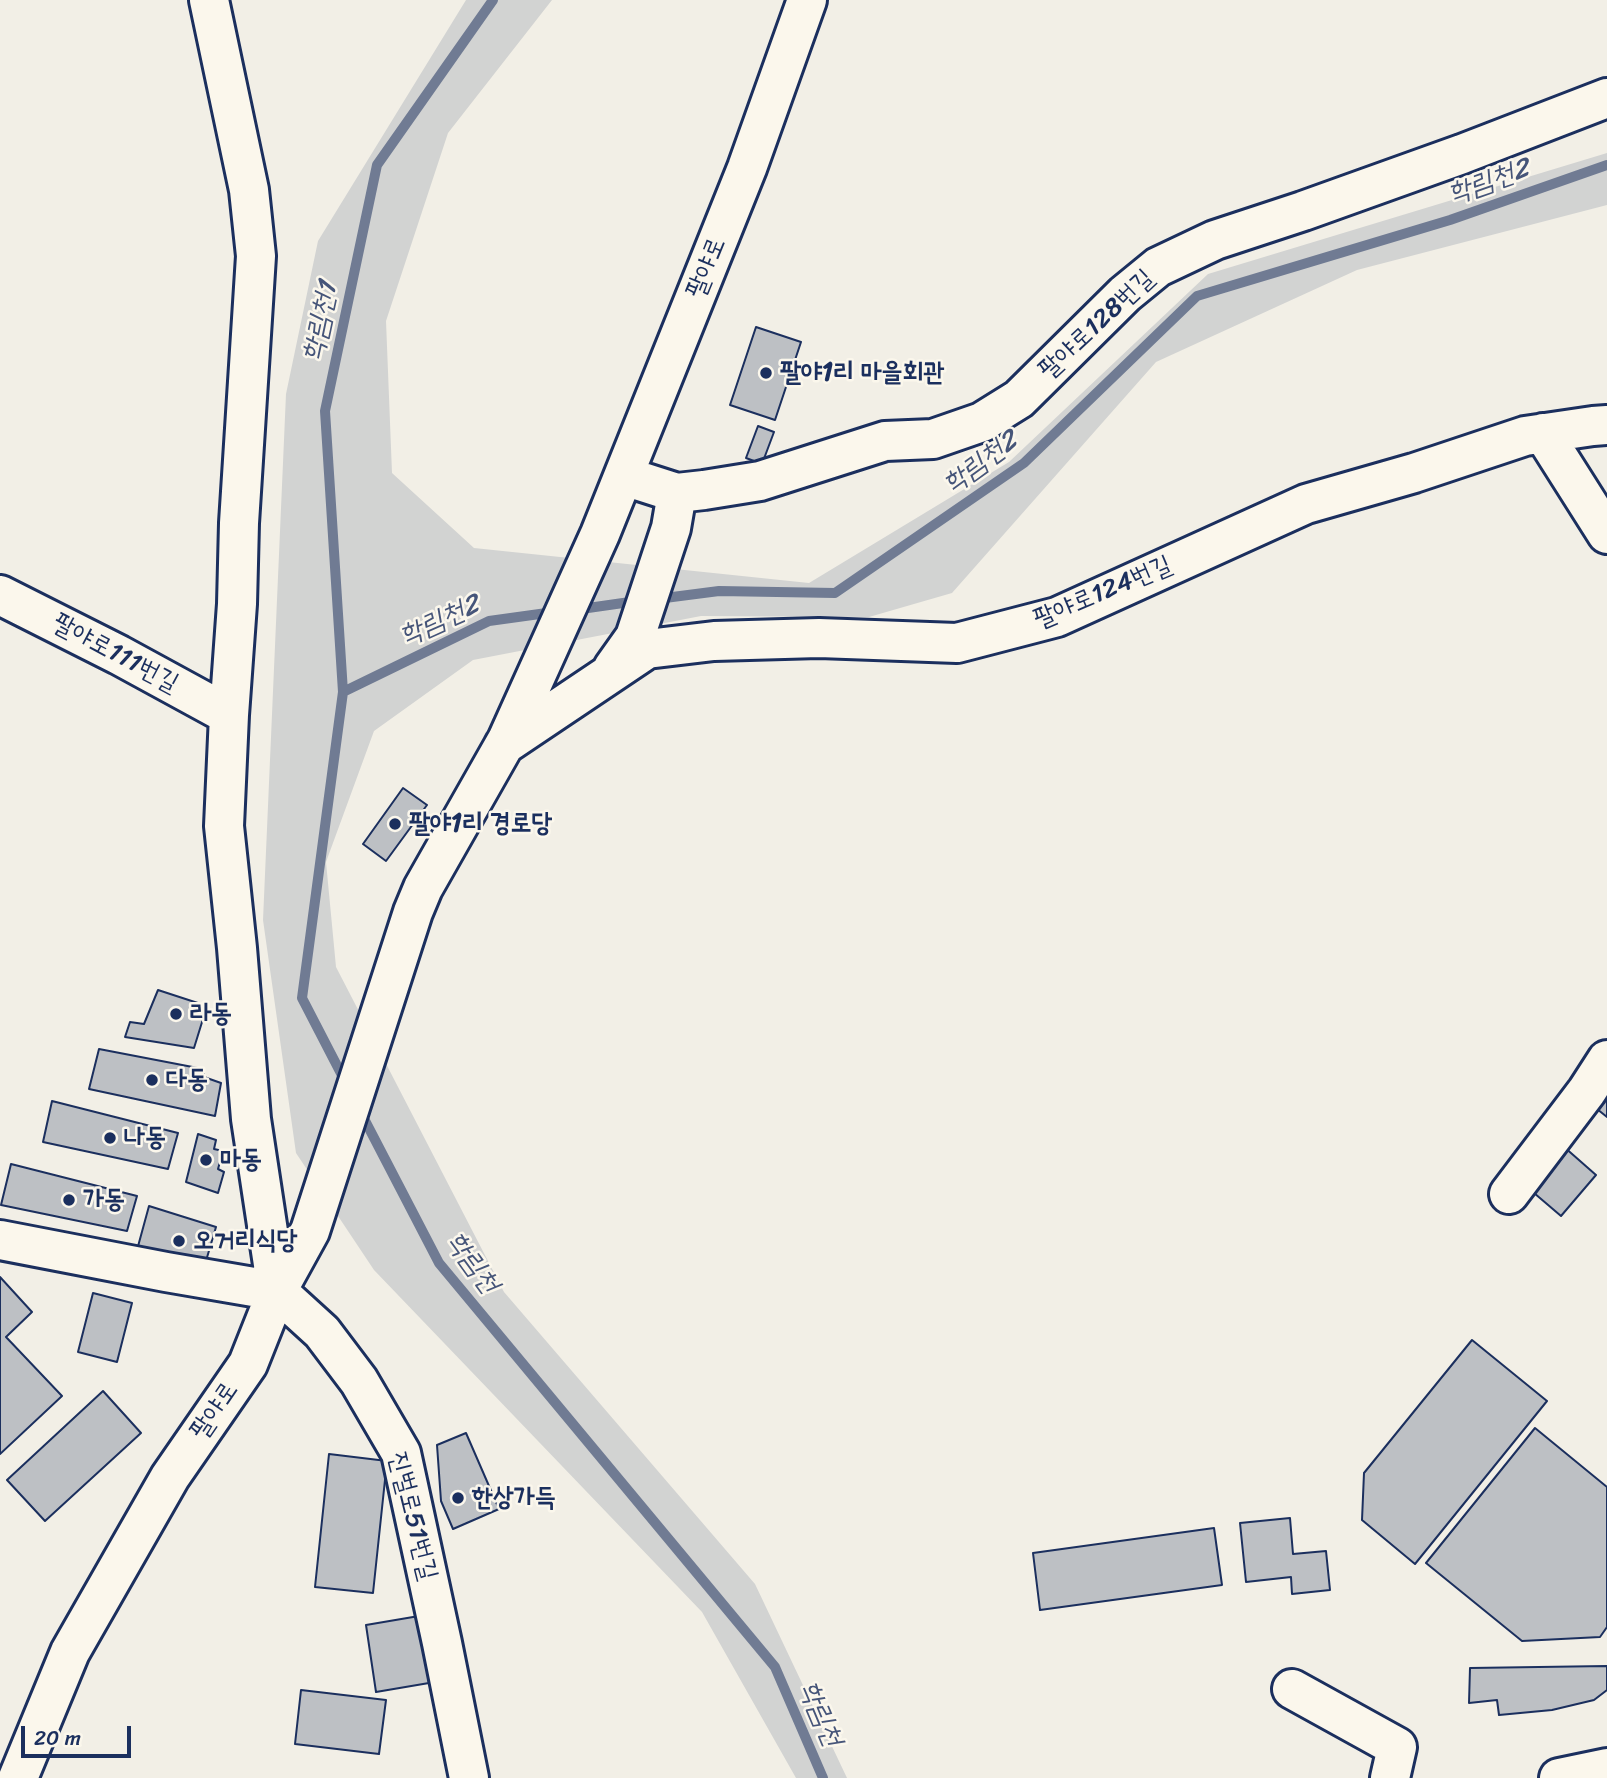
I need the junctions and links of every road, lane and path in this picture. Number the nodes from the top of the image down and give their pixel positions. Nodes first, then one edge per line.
1 (209, 0) edge
2 (807, 0) edge
3 (1607, 97) edge
4 (1607, 425) edge
5 (1543, 433) junction
6 (624, 477) junction
7 (674, 511) junction
8 (1607, 534) edge
9 (0, 595) edge
10 (605, 678) junction
11 (229, 715) junction
12 (504, 745) junction
13 (1607, 1060) edge
14 (1509, 1194) dead end
15 (0, 1240) edge
16 (277, 1291) junction
17 (1292, 1689) dead end
18 (1607, 1768) edge
19 (18, 1778) edge
20 (469, 1778) edge
21 (1390, 1778) edge
22 (1559, 1778) edge

1 - 11 street
2 - 6 street, 팔야로
3 - 7 street, 팔야로128번길
4 - 5 street, 팔야로124번길
5 - 8 street
5 - 10 street, 팔야로124번길
6 - 7 street, 팔야로128번길
6 - 12 street, 팔야로
7 - 10 street
9 - 11 street, 팔야로111번길
10 - 12 street, 팔야로124번길
11 - 16 street
12 - 16 street, 팔야로
13 - 14 street
15 - 16 street
16 - 19 street, 팔야로
16 - 20 street, 진벌로51번길
17 - 21 street
18 - 22 street

